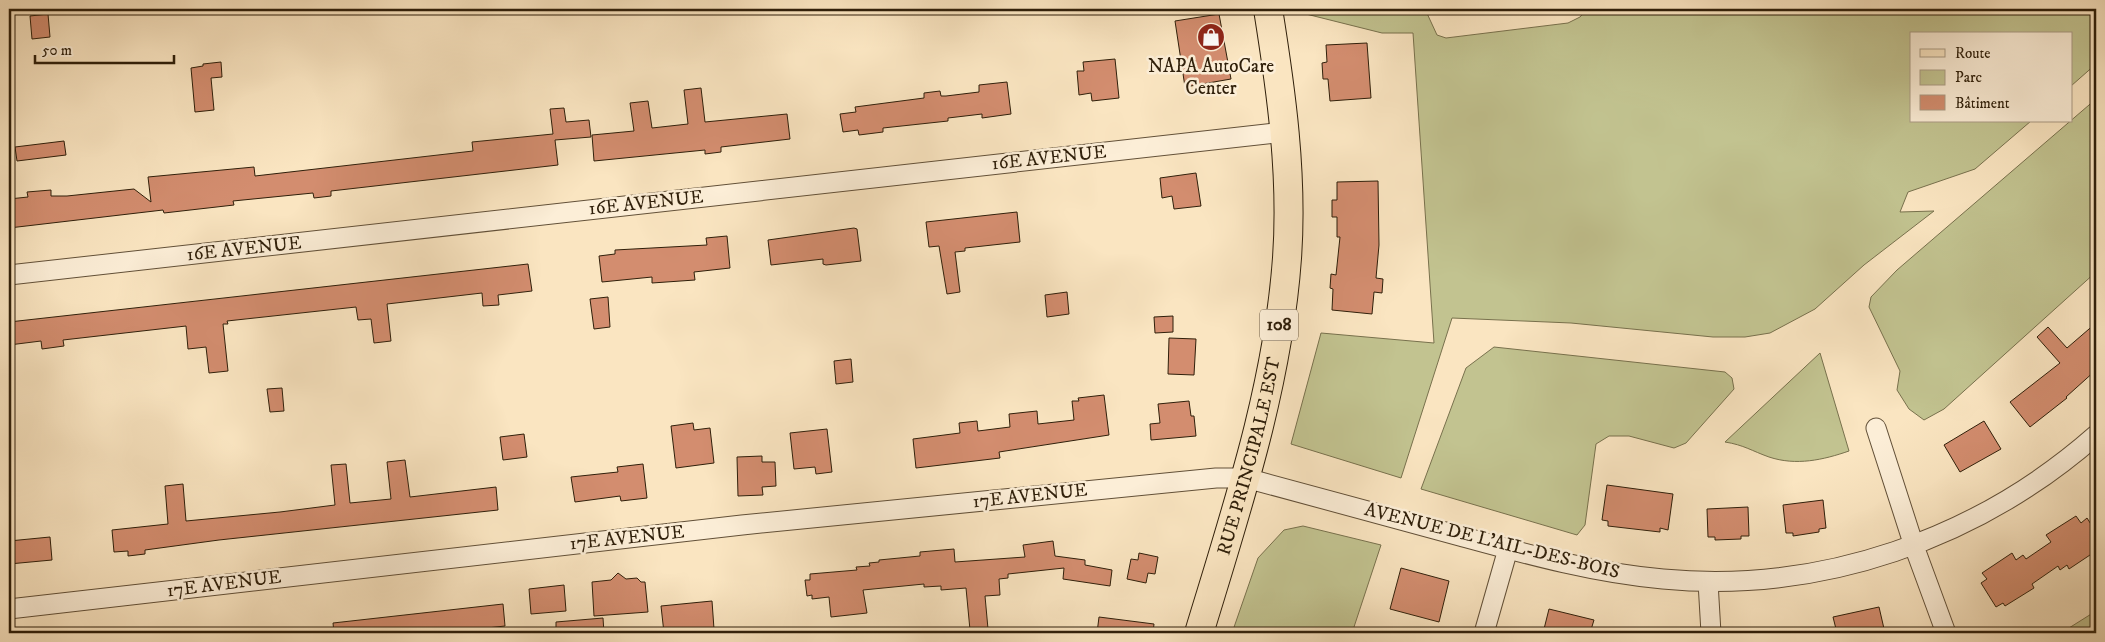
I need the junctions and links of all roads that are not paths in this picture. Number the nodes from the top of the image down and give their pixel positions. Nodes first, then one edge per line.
1 (1268, 9) edge
2 (1284, 132) junction
3 (9, 276) edge
4 (1876, 428) dead end
5 (2096, 435) edge
6 (1246, 478) junction
7 (1914, 546) junction
8 (1508, 549) junction
9 (1708, 582) junction
10 (9, 609) edge
11 (1199, 633) edge
12 (1484, 633) edge
13 (1710, 633) edge
14 (1946, 633) edge

1 - 2 main road, RUE PRINCIPALE EST / 108
2 - 3 street, 16E AVENUE
2 - 6 main road, RUE PRINCIPALE EST / 108
4 - 7 street
5 - 7 street, AVENUE DE L'AIL-DES-BOIS
6 - 8 street, AVENUE DE L'AIL-DES-BOIS
6 - 10 street, 17E AVENUE
6 - 11 main road, RUE PRINCIPALE EST / 108
7 - 9 street, AVENUE DE L'AIL-DES-BOIS
7 - 14 street
8 - 9 street, AVENUE DE L'AIL-DES-BOIS
8 - 12 street
9 - 13 street

